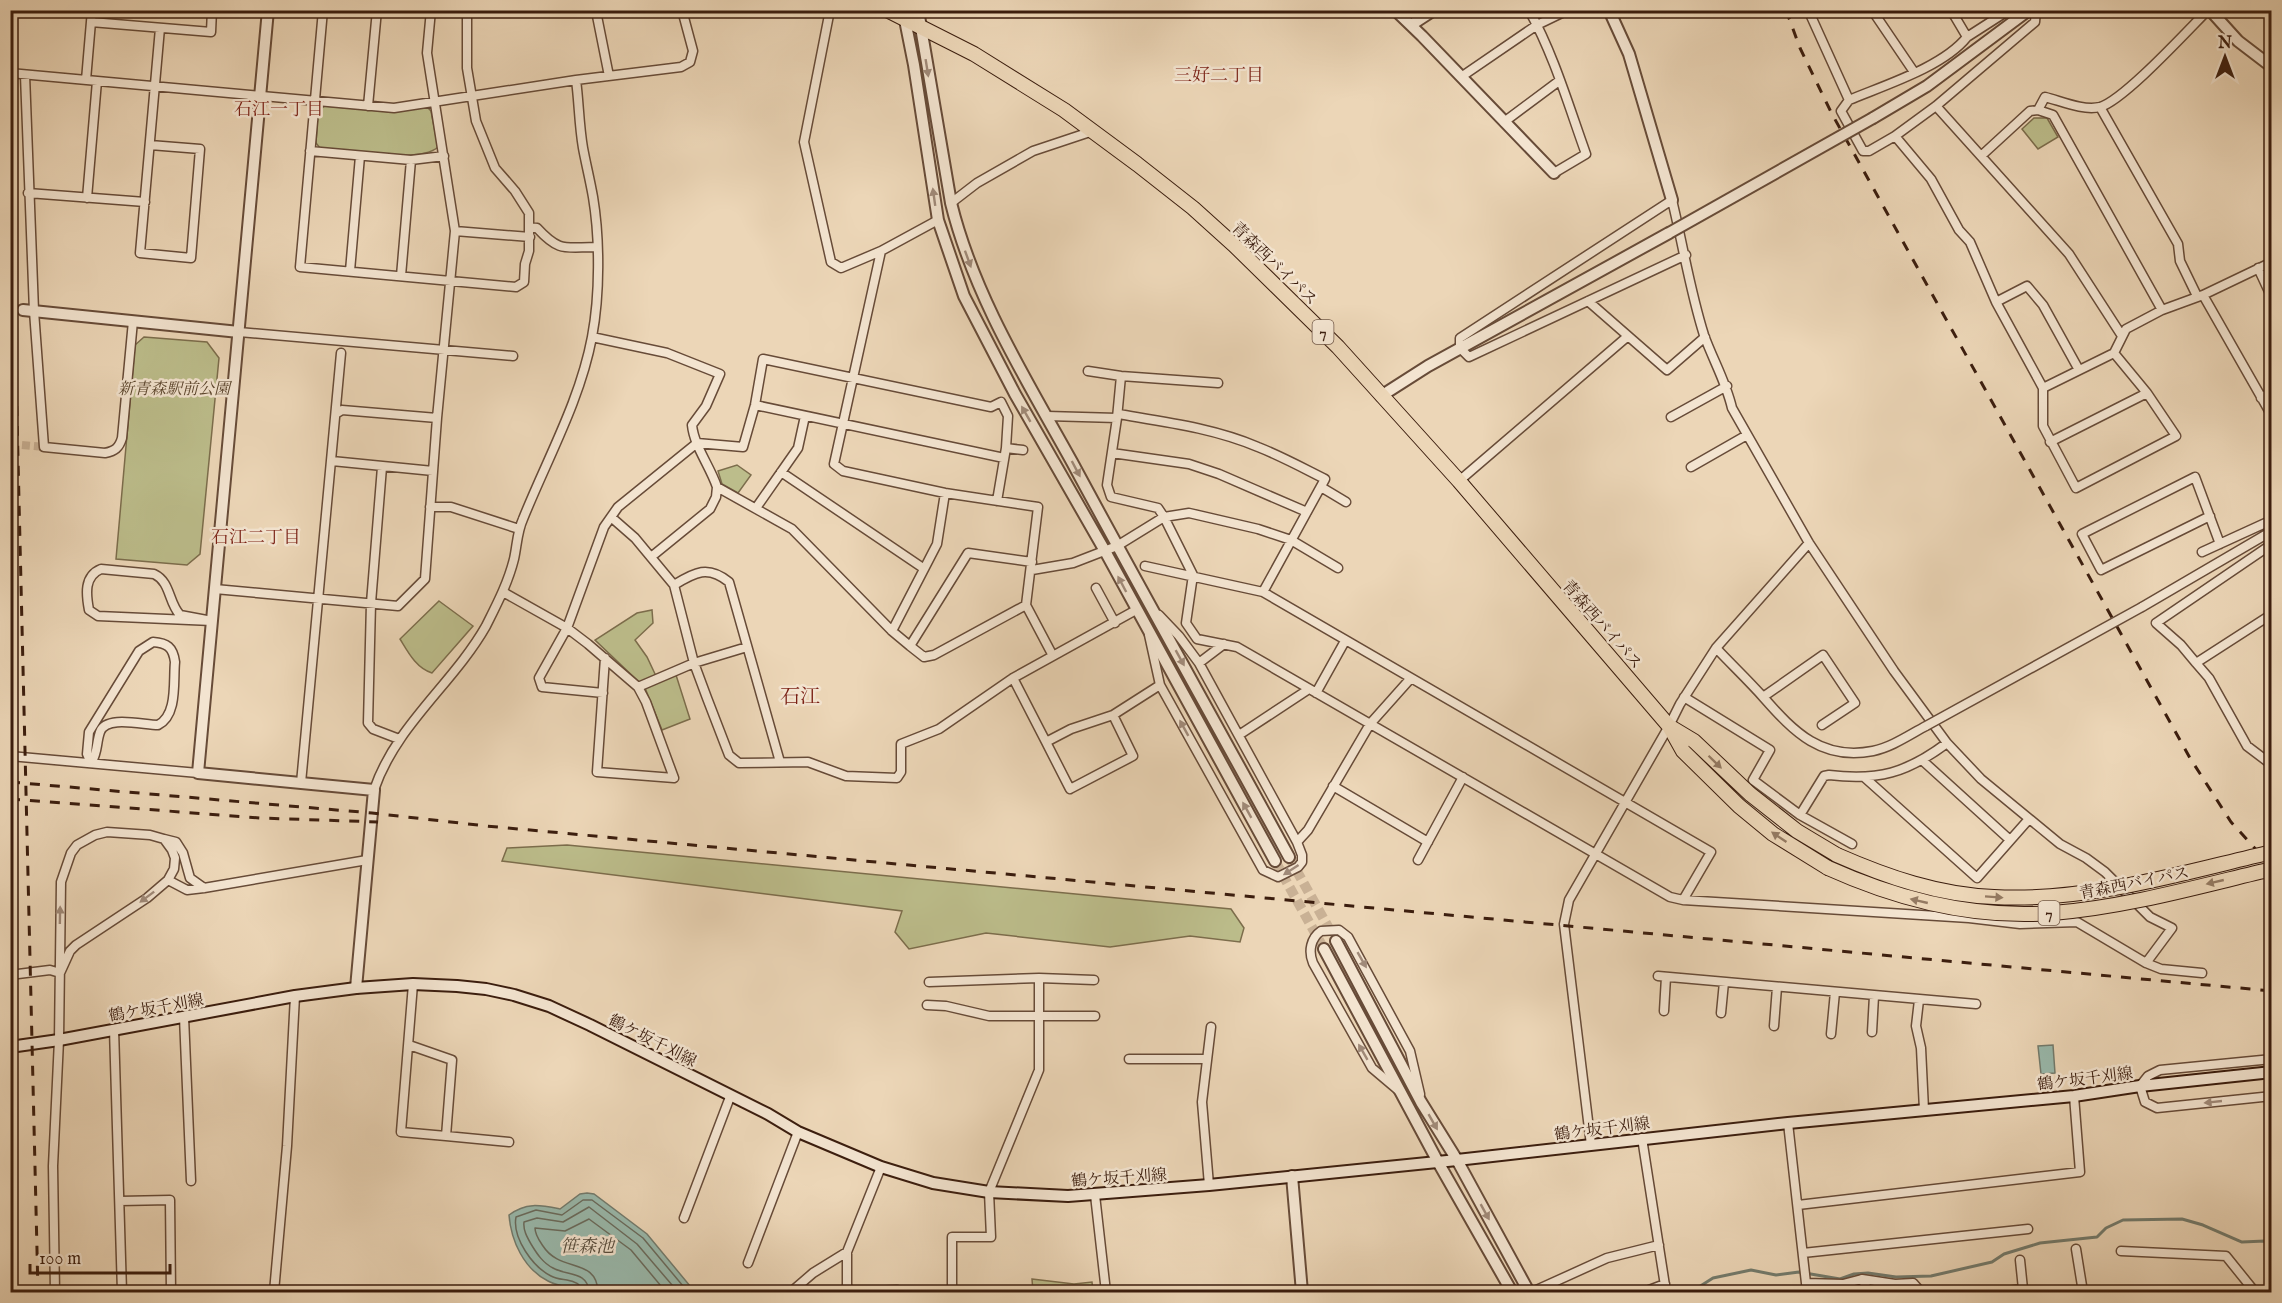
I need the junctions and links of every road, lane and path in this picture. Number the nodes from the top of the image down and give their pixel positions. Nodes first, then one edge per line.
1 (92, 10) edge
2 (212, 10) edge
3 (268, 10) edge
4 (323, 10) edge
5 (377, 10) edge
6 (431, 10) edge
7 (467, 10) edge
8 (682, 10) edge
9 (830, 10) edge
10 (887, 10) edge
11 (918, 10) edge
12 (1395, 10) edge
13 (1434, 10) edge
14 (1529, 10) edge
15 (1568, 10) edge
16 (1609, 10) edge
17 (1872, 10) edge
18 (1951, 10) edge
19 (2009, 10) edge
20 (2029, 10) edge
21 (2036, 10) edge
22 (2209, 10) edge
23 (596, 11) edge
24 (1810, 14) dead end
25 (904, 15) edge
26 (91, 21) junction
27 (1411, 25) junction
28 (1537, 25) junction
29 (920, 27) junction
30 (160, 28) junction
31 (1967, 37) junction
32 (2271, 67) edge
33 (1914, 72) junction
34 (10, 73) edge
35 (25, 75) junction
36 (609, 76) junction
37 (1461, 77) junction
38 (86, 80) junction
39 (576, 80) junction
40 (97, 81) junction
41 (1559, 81) junction
42 (155, 86) junction
43 (471, 95) junction
44 (260, 96) junction
45 (1849, 100) junction
46 (314, 101) junction
47 (435, 102) junction
48 (368, 106) junction
49 (1936, 106) junction
50 (2100, 107) junction
51 (2038, 110) junction
52 (1504, 122) junction
53 (1094, 130) junction
54 (1894, 136) junction
55 (150, 145) junction
56 (310, 152) junction
57 (360, 156) junction
58 (444, 156) junction
59 (1981, 156) junction
60 (411, 160) junction
61 (1554, 173) joint
62 (28, 193) junction
63 (87, 198) junction
64 (1672, 200) junction
65 (145, 202) junction
66 (951, 203) junction
67 (938, 220) junction
68 (530, 227) junction
69 (455, 231) junction
70 (530, 237) junction
71 (597, 247) junction
72 (881, 251) junction
73 (1686, 255) junction
74 (2271, 262) edge
75 (2258, 268) junction
76 (350, 271) junction
77 (400, 276) junction
78 (450, 281) junction
79 (2200, 295) junction
80 (2271, 298) edge
81 (1588, 301) junction
82 (1996, 302) junction
83 (28, 310) junction
84 (2162, 310) junction
85 (133, 321) junction
86 (238, 332) junction
87 (1628, 336) junction
88 (2122, 336) junction
89 (592, 337) junction
90 (1705, 337) junction
91 (1460, 348) junction
92 (444, 350) junction
93 (341, 353) dead end
94 (2114, 353) junction
95 (513, 356) dead end
96 (2079, 370) junction
97 (1088, 371) dead end
98 (1121, 376) junction
99 (855, 378) junction
100 (1218, 383) dead end
101 (1727, 386) junction
102 (2043, 388) junction
103 (2271, 391) edge
104 (2147, 393) junction
105 (1015, 394) junction
106 (1381, 396) junction
107 (2261, 398) junction
108 (1001, 402) junction
109 (755, 405) junction
110 (337, 412) junction
111 (805, 416) junction
112 (1047, 416) junction
113 (1118, 416) junction
114 (2271, 416) edge
115 (1671, 417) dead end
116 (437, 418) junction
117 (844, 424) junction
118 (1747, 435) junction
119 (2050, 442) junction
120 (697, 443) junction
121 (1006, 448) junction
122 (1023, 450) dead end
123 (1112, 453) junction
124 (1004, 458) junction
125 (332, 461) junction
126 (382, 467) junction
127 (1691, 467) dead end
128 (433, 471) junction
129 (781, 472) junction
130 (1459, 481) junction
131 (717, 487) junction
132 (1321, 487) junction
133 (945, 493) junction
134 (997, 501) junction
135 (1346, 502) dead end
136 (430, 507) junction
137 (756, 508) junction
138 (1307, 512) junction
139 (2210, 516) junction
140 (611, 517) junction
141 (1164, 517) junction
142 (2271, 520) edge
143 (519, 529) junction
144 (2271, 531) edge
145 (1291, 540) junction
146 (1809, 543) junction
147 (2220, 544) junction
148 (2271, 544) edge
149 (1117, 546) junction
150 (1105, 551) junction
151 (2202, 552) dead end
152 (651, 557) junction
153 (1032, 566) junction
154 (1145, 566) dead end
155 (1338, 567) dead end
156 (923, 568) junction
157 (1193, 575) junction
158 (675, 585) junction
159 (1096, 588) dead end
160 (215, 589) junction
161 (503, 592) junction
162 (1263, 592) junction
163 (320, 599) junction
164 (370, 603) junction
165 (1026, 605) junction
166 (1153, 608) junction
167 (1136, 610) junction
168 (2271, 614) edge
169 (212, 621) junction
170 (1115, 623) junction
171 (567, 628) junction
172 (1148, 630) junction
173 (892, 631) junction
174 (1345, 641) junction
175 (1224, 644) junction
176 (910, 646) junction
177 (747, 647) junction
178 (1716, 648) junction
179 (1053, 656) junction
180 (605, 658) junction
181 (694, 663) junction
182 (1198, 663) junction
183 (2196, 663) junction
184 (1013, 678) junction
185 (1411, 678) junction
186 (1160, 685) junction
187 (638, 687) junction
188 (1312, 691) junction
189 (603, 693) junction
190 (1684, 697) junction
191 (1763, 698) junction
192 (1113, 715) junction
193 (1370, 724) junction
194 (1822, 725) dead end
195 (1669, 726) junction
196 (1239, 735) junction
197 (399, 739) junction
198 (1046, 742) junction
199 (1947, 743) junction
200 (10, 756) edge
201 (1923, 761) junction
202 (780, 762) junction
203 (91, 763) junction
204 (2271, 765) edge
205 (198, 773) junction
206 (1463, 777) junction
207 (1864, 777) junction
208 (301, 783) junction
209 (1333, 786) junction
210 (374, 790) junction
211 (1624, 801) junction
212 (1800, 815) junction
213 (2029, 819) junction
214 (164, 839) junction
215 (2010, 840) junction
216 (1298, 842) junction
217 (1428, 842) junction
218 (1852, 844) dead end
219 (2271, 852) edge
220 (1595, 853) junction
221 (1289, 856) tunnel mouth
222 (367, 860) junction
223 (1418, 860) dead end
224 (1275, 861) tunnel mouth
225 (2271, 869) edge
226 (168, 880) junction
227 (204, 888) junction
228 (1683, 900) junction
229 (1336, 941) tunnel mouth
230 (1324, 949) tunnel mouth
231 (2146, 963) junction
232 (60, 973) junction
233 (2202, 973) dead end
234 (10, 975) edge
235 (1039, 978) junction
236 (1094, 980) dead end
237 (928, 982) dead end
238 (1724, 982) junction
239 (413, 984) junction
240 (1777, 987) junction
241 (356, 988) junction
242 (1835, 992) junction
243 (295, 996) junction
244 (1874, 996) junction
245 (1918, 1000) junction
246 (1976, 1004) dead end
247 (927, 1005) dead end
248 (1664, 1011) dead end
249 (1721, 1013) dead end
250 (1039, 1015) junction
251 (1095, 1016) dead end
252 (184, 1017) junction
253 (1774, 1026) dead end
254 (1211, 1027) dead end
255 (114, 1029) junction
256 (1872, 1032) dead end
257 (1831, 1034) dead end
258 (59, 1040) junction
259 (409, 1045) junction
260 (10, 1047) edge
261 (1129, 1059) dead end
262 (1207, 1059) junction
263 (2271, 1059) edge
264 (2271, 1072) edge
265 (2140, 1086) junction
266 (1403, 1094) junction
267 (2074, 1096) junction
268 (2271, 1096) edge
269 (730, 1097) junction
270 (1421, 1102) junction
271 (1924, 1110) junction
272 (1788, 1123) junction
273 (798, 1132) junction
274 (446, 1136) junction
275 (1642, 1138) junction
276 (509, 1142) dead end
277 (1591, 1145) junction
278 (1457, 1161) junction
279 (1438, 1162) junction
280 (881, 1167) junction
281 (1292, 1176) junction
282 (191, 1181) dead end
283 (1209, 1185) junction
284 (989, 1192) junction
285 (1095, 1195) junction
286 (120, 1201) junction
287 (1798, 1204) junction
288 (684, 1218) dead end
289 (2028, 1229) dead end
290 (1659, 1245) junction
291 (2076, 1249) dead end
292 (2121, 1251) dead end
293 (847, 1252) junction
294 (1803, 1253) junction
295 (2020, 1260) dead end
296 (748, 1263) dead end
297 (1806, 1276) junction
298 (1862, 1279) junction
299 (1665, 1288) edge
300 (2023, 1291) edge
301 (55, 1293) edge
302 (122, 1293) edge
303 (171, 1293) edge
304 (274, 1293) edge
305 (791, 1293) edge
306 (897, 1293) edge
307 (952, 1293) edge
308 (1106, 1293) edge
309 (1302, 1293) edge
310 (1512, 1293) edge
311 (1530, 1293) edge
312 (1644, 1293) edge
313 (1807, 1293) edge
314 (1869, 1293) edge
315 (1921, 1293) edge
316 (1998, 1293) edge
317 (2083, 1293) edge
318 (2255, 1293) edge

1 - 26 street
2 - 30 street
3 - 44 street
4 - 46 street
5 - 48 street
6 - 47 street
7 - 43 street
8 - 36 street
9 - 72 street
10 - 25 highway, 青森西バイパス / 7
11 - 29 street
12 - 27 street
13 - 27 street
14 - 28 street
15 - 28 street
16 - 64 street
17 - 33 street
18 - 31 street
19 - 31 street
20 - 91 street, bridge
21 - 49 street
22 - 32 street
22 - 50 street
23 - 36 street
24 - 45 street
25 - 29 highway, 青森西バイパス / 7
67 -> 25 street
26 - 30 street
26 - 38 street
27 - 37 street
28 - 37 street
28 - 41 street
29 - 53 highway, 青森西バイパス / 7
29 -> 66 street
30 - 42 street
31 - 33 street
33 - 45 street
34 - 35 street
35 - 38 street
35 - 62 street
36 - 39 street
37 - 52 street
38 - 40 street
39 - 43 street
39 - 71 street
40 - 42 street
40 - 63 street
41 - 52 street
41 - 61 street
42 - 44 street
42 - 55 street
43 - 47 street
43 - 68 street
44 - 46 street
44 - 86 street
45 - 54 street
46 - 48 street
46 - 56 street
47 - 48 street
47 - 58 street
49 - 54 street
49 - 59 street
50 - 51 street
50 - 79 street
51 - 59 street
51 - 84 street
52 - 61 street
53 - 66 street
53 - 106 highway, 青森西バイパス / 7
54 - 82 street
55 - 65 street
55 - 65 street
56 - 57 street
56 - 76 street
57 - 60 street
57 - 76 street
58 - 60 street
58 - 69 street
59 - 88 street
60 - 77 street
62 - 63 street
62 - 83 street
63 - 65 street
64 - 73 street
64 - 91 street
66 -> 112 street
67 - 72 street
67 - 105 street
68 - 70 street
68 - 71 street
69 - 70 street
69 - 78 street
70 - 78 street
71 - 89 street
72 - 99 street
73 - 81 street
73 - 90 street
74 - 75 street
75 - 79 street
75 - 80 street
76 - 77 street
77 - 78 street
78 - 92 street
79 - 84 street
79 - 107 street
81 - 87 street
81 - 91 street
82 - 96 street
82 - 102 street
83 - 85 street
83 - 85 street
84 - 88 street
85 - 86 street
86 - 92 street
86 - 160 street
87 - 90 street
87 - 130 street
88 - 94 street
89 - 120 street
89 - 143 street
90 - 101 street
91 - 106 street
92 - 95 street
92 - 116 street
93 - 110 street
94 - 96 street
94 - 104 street
96 - 102 street
97 - 98 street
98 - 100 street
98 - 113 street
99 - 108 street
99 - 109 street
99 - 117 street
101 - 115 street
101 - 118 street
102 - 119 street
103 - 107 street
104 - 119 street
104 - 119 street
105 - 108 street
150 -> 105 street
106 - 130 highway, 青森西バイパス / 7
107 - 114 street
108 - 121 street
109 - 111 street
109 - 120 street
110 - 116 street
110 - 125 street
111 - 117 street
111 - 129 street
112 - 113 street
112 -> 149 street
113 - 123 street
113 - 132 street
116 - 128 street
117 - 124 street
117 - 133 street
118 - 127 street
118 - 146 street
120 - 131 street
120 - 140 street
121 - 122 street
121 - 124 street
123 - 138 street
123 - 141 street
124 - 134 street
125 - 126 street
125 - 163 street
126 - 128 street
126 - 164 street
128 - 136 street
129 - 137 street
129 - 156 street
130 - 195 highway, 青森西バイパス / 7
131 - 137 street
131 - 152 street
132 - 135 street
132 - 138 street
133 - 134 street
133 - 156 street
134 - 153 street
136 - 143 street
136 - 164 street
137 - 173 street
138 - 145 street
139 - 139 street
139 - 147 street
140 - 152 street
140 - 171 street
141 - 145 street
141 - 149 street
141 - 157 street
142 - 147 street
143 - 161 street
144 - 191 street, bridge
145 - 155 street
145 - 162 street
146 - 178 street
146 - 199 street
147 - 151 street
148 - 183 street
149 - 150 street
149 - 166 street
150 - 153 street
167 -> 150 street
152 - 158 street
153 - 165 street
153 - 176 street
154 - 157 street
156 - 173 street
157 - 162 street
157 - 175 street
158 - 177 street
158 - 181 street
159 - 170 street
160 - 163 street
160 - 169 street
161 - 171 street
161 - 197 street
162 - 174 street
163 - 164 street
163 - 208 street
164 - 197 street
165 - 176 street
165 - 179 street
166 - 182 street
166 -> 221 street
167 - 170 street
167 - 172 street
168 - 183 street
169 - 169 street
169 - 205 street
170 - 179 street
171 - 180 street
171 - 189 street
172 - 186 street
224 -> 172 street
173 - 176 street
174 - 185 street
174 - 188 street
175 - 182 street
175 - 188 street
177 - 181 street
177 - 202 street
178 - 190 street
178 - 191 street
179 - 184 street
180 - 187 street
180 - 189 street
181 - 187 street
181 - 202 street
182 - 196 street
183 - 204 street
184 - 198 street
184 - 202 street
185 - 193 street
185 - 211 street
186 - 192 street
216 -> 186 street
187 - 189 street
188 - 193 street
188 - 196 street
190 - 195 street
190 - 212 street
191 - 194 street
192 - 198 street
192 - 198 street
193 - 206 street
193 - 209 street
195 - 211 street
195 -> 219 highway, 青森西バイパス / 7, bridge
225 -> 195 highway, 青森西バイパス / 7, bridge
196 - 216 street
197 - 210 street
199 - 201 street
199 - 213 street
200 - 203 street
201 - 207 street
201 - 215 street
203 - 203 street
203 - 205 street
205 - 208 street
206 - 217 street
206 - 220 street
207 - 212 street
207 - 215 street
208 - 210 street
209 - 216 street
209 - 217 street
210 - 222 street
211 - 220 street
211 - 228 street
212 - 218 street
213 - 215 street
213 - 231 street
214 - 226 street
214 - 227 street
232 -> 214 street
217 - 223 street
220 - 228 street
220 - 277 street
222 - 227 street
222 - 241 street
226 - 227 street
226 -> 232 street
228 - 231 street
229 - 270 street
230 - 266 street
231 - 233 street
232 - 234 street
232 - 258 street
235 - 236 street
235 - 237 street
235 - 250 street
238 - 240 street
238 - 248 street
238 - 249 street
239 - 241 street, 鶴ケ坂千刈線
239 - 259 street
239 - 269 street, 鶴ケ坂千刈線
240 - 242 street
240 - 253 street
241 - 243 street, 鶴ケ坂千刈線
242 - 244 street
242 - 257 street
243 - 252 street, 鶴ケ坂千刈線
243 - 304 street
244 - 245 street
244 - 256 street
245 - 246 street
245 - 271 street
247 - 250 street
250 - 251 street
250 - 284 street
252 - 255 street, 鶴ケ坂千刈線
252 - 282 street
254 - 262 street
255 - 258 street, 鶴ケ坂千刈線
255 - 286 street
258 - 260 street, 鶴ケ坂千刈線
258 - 301 street
259 - 274 street
259 - 274 street
261 - 262 street
262 - 283 street
263 - 265 street
264 - 265 street, 鶴ケ坂千刈線
265 - 267 street, 鶴ケ坂千刈線
268 -> 265 street
266 -> 270 street
266 - 279 street
267 - 271 street, 鶴ケ坂千刈線
267 - 287 street
269 - 273 street, 鶴ケ坂千刈線
269 - 288 street
270 -> 278 street
271 - 272 street, 鶴ケ坂千刈線
272 - 275 street, 鶴ケ坂千刈線
272 - 287 street
273 - 280 street, 鶴ケ坂千刈線
273 - 296 street
274 - 276 street
275 - 277 street, 鶴ケ坂千刈線
275 - 290 street
277 - 278 street, 鶴ケ坂千刈線
278 - 279 street, 鶴ケ坂千刈線
278 -> 311 street
279 - 281 street, 鶴ケ坂千刈線
279 - 310 street
280 - 284 street, 鶴ケ坂千刈線
280 - 293 street
281 - 283 street, 鶴ケ坂千刈線
281 - 309 street
283 - 285 street, 鶴ケ坂千刈線
284 - 285 street, 鶴ケ坂千刈線
284 - 307 street
285 - 308 street
286 - 302 street
286 - 303 street
287 - 294 street
289 - 294 street
290 - 299 street
290 - 311 street
291 - 317 street
292 - 318 street
293 - 305 street
293 - 306 street
294 - 297 street
295 - 300 street
297 - 298 street
297 - 313 street
298 - 314 street
298 - 315 street
299 - 312 street
300 - 316 street

